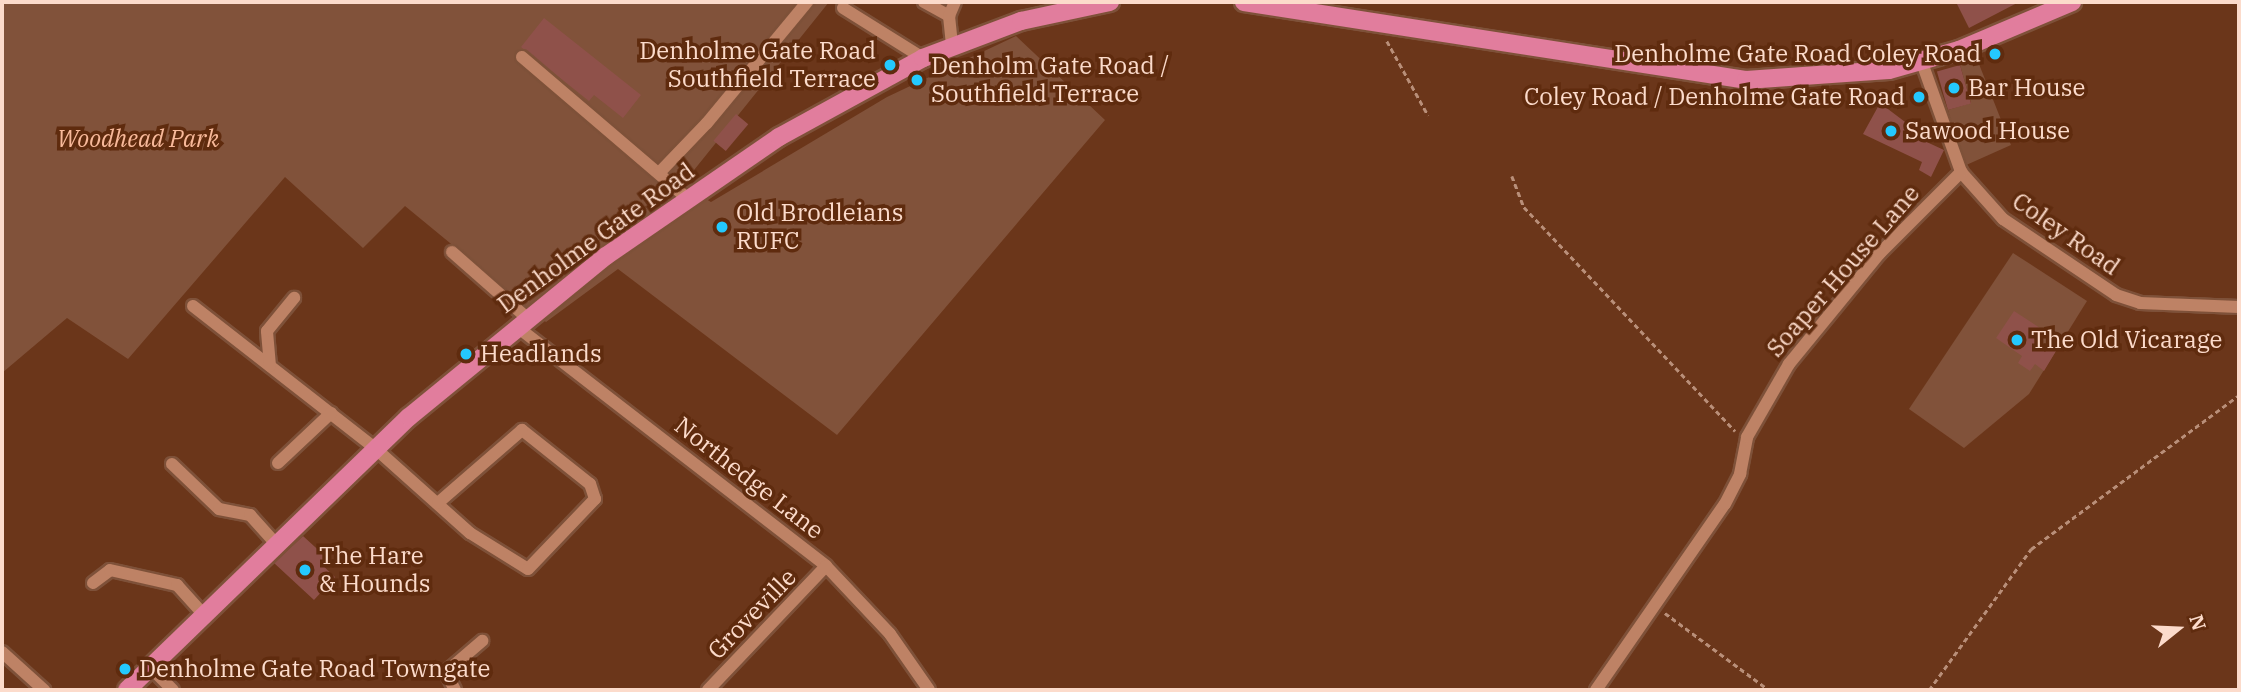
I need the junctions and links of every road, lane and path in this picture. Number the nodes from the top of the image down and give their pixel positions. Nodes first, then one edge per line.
1 (807, 2) edge
2 (924, 2) edge
3 (955, 2) edge
4 (1110, 2) edge
5 (1244, 2) edge
6 (2072, 2) edge
7 (843, 8) dead end
8 (949, 16) junction
9 (1376, 20) junction
10 (952, 46) junction
11 (523, 57) dead end
12 (923, 58) junction
13 (1921, 60) junction
14 (1427, 115) dead end
15 (1961, 172) junction
16 (659, 173) junction
17 (1512, 176) dead end
18 (688, 199) junction
19 (452, 252) dead end
20 (294, 298) dead end
21 (194, 306) dead end
22 (2239, 307) edge
23 (521, 322) junction
24 (270, 366) junction
25 (2239, 395) edge
26 (331, 413) junction
27 (1747, 437) junction
28 (376, 449) junction
29 (278, 463) dead end
30 (172, 464) dead end
31 (438, 503) junction
32 (277, 545) junction
33 (826, 566) junction
34 (93, 583) dead end
35 (1655, 606) junction
36 (205, 616) junction
37 (482, 641) dead end
38 (5, 658) edge
39 (151, 667) junction
40 (44, 690) edge
41 (127, 690) edge
42 (173, 690) edge
43 (455, 690) edge
44 (708, 690) edge
45 (929, 690) edge
46 (1596, 690) edge
47 (1769, 690) edge
48 (1929, 690) edge

1 - 16 street
2 - 8 street
3 - 8 street
4 - 10 main road, Denholme Gate Road
5 - 9 main road
6 - 13 main road
7 - 12 street
8 - 10 street
9 - 13 main road
9 - 14 path
10 - 12 main road, Denholme Gate Road
11 - 16 street
12 - 18 main road, Denholme Gate Road
13 - 15 street, Coley Road
15 - 22 street, Coley Road
15 - 27 street, Soaper House Lane
16 - 18 street
17 - 27 path
18 - 23 main road, Denholme Gate Road
19 - 23 street, Northedge Lane
20 - 24 street
21 - 24 street
23 - 28 main road, Denholme Gate Road
23 - 33 street, Northedge Lane
24 - 26 street
25 - 48 path
26 - 28 street
26 - 29 street
27 - 35 street, Soaper House Lane
28 - 31 street
28 - 32 main road, Denholme Gate Road
30 - 32 street
31 - 31 street
32 - 36 main road, Denholme Gate Road
33 - 44 street, Groveville
33 - 45 street, Northedge Lane
34 - 36 street
35 - 46 street, Soaper House Lane
35 - 47 path
36 - 39 main road, Denholme Gate Road
37 - 43 street
38 - 40 street
39 - 41 main road, Denholme Gate Road
39 - 42 street

